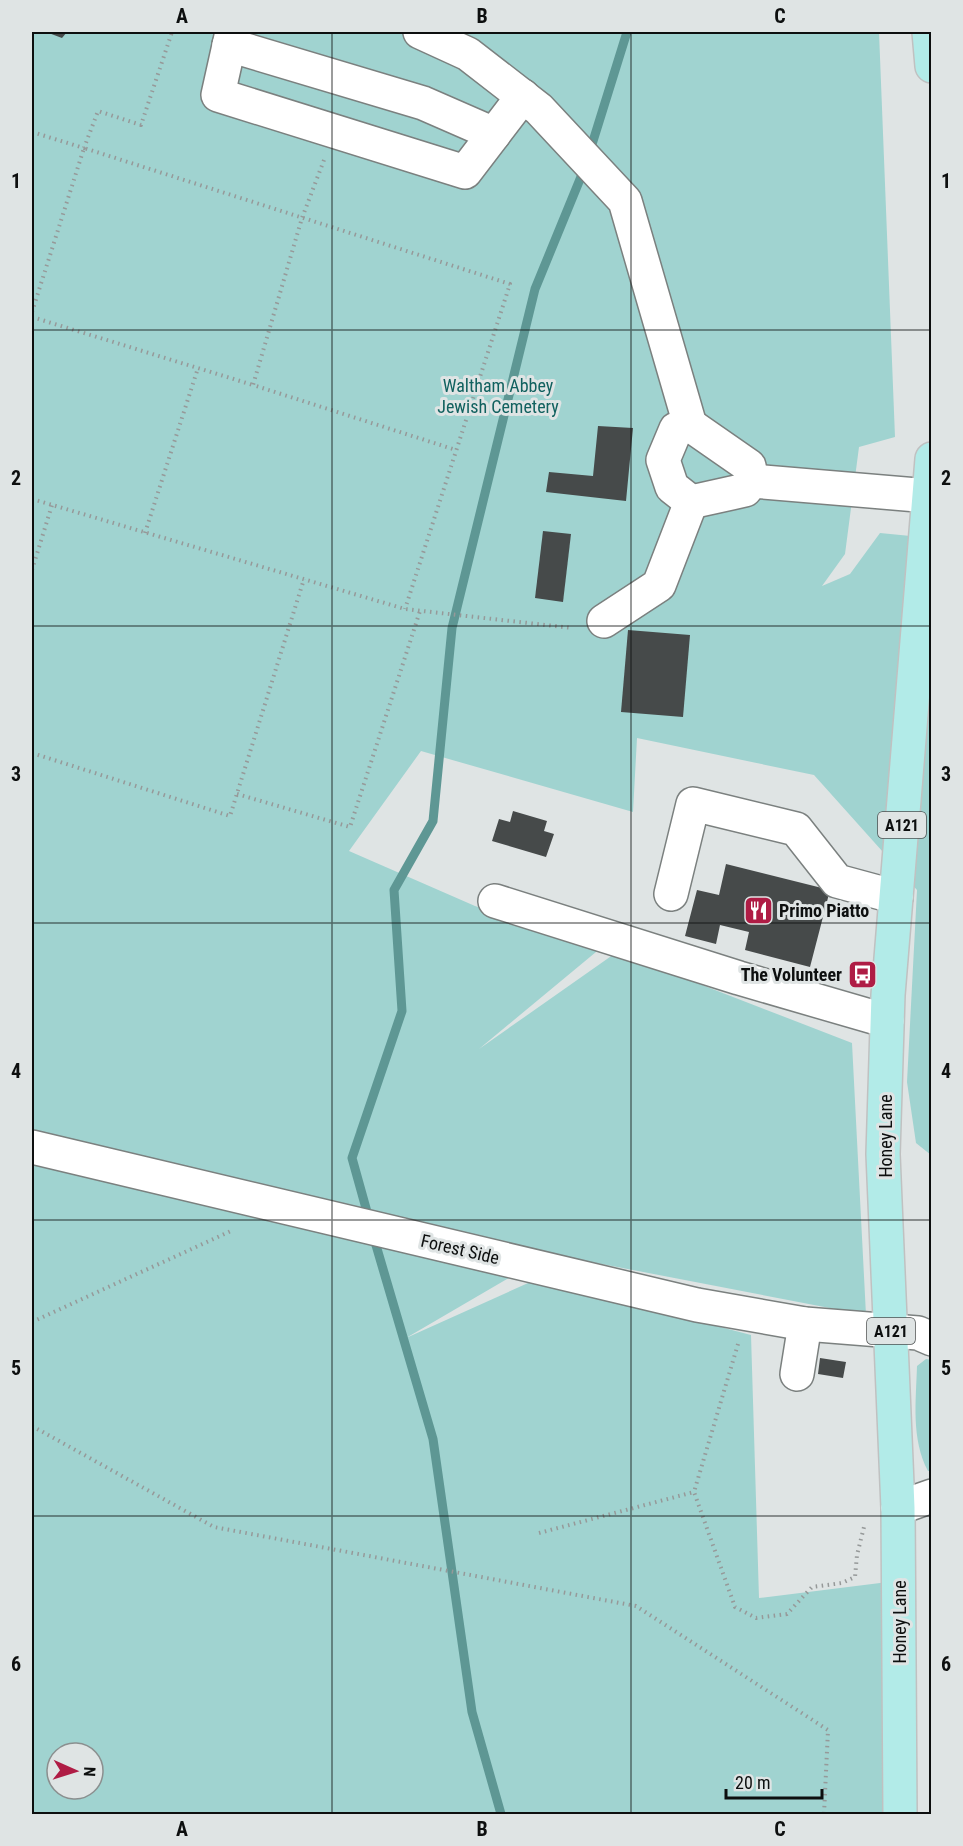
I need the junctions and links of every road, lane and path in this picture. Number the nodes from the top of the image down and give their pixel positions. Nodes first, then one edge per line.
1 (172, 32) edge
2 (420, 32) edge
3 (929, 32) edge
4 (230, 38) edge
5 (932, 66) edge
6 (523, 96) junction
7 (335, 131) junction
8 (32, 132) edge
9 (494, 134) junction
10 (84, 148) junction
11 (302, 218) junction
12 (32, 315) edge
13 (198, 368) junction
14 (253, 385) junction
15 (690, 425) junction
16 (456, 450) junction
17 (932, 459) edge
18 (752, 481) junction
19 (929, 496) junction
20 (32, 499) edge
21 (692, 502) junction
22 (52, 505) junction
23 (145, 533) junction
24 (32, 570) edge
25 (304, 579) junction
26 (405, 609) junction
27 (420, 611) junction
28 (604, 621) joint
29 (32, 753) edge
30 (237, 794) junction
31 (671, 894) dead end
32 (896, 897) junction
33 (495, 901) dead end
34 (887, 1021) junction
35 (32, 1147) edge
36 (283, 1207) junction
37 (747, 1314) junction
38 (32, 1322) edge
39 (805, 1324) junction
40 (891, 1330) junction
41 (932, 1339) edge
42 (797, 1374) dead end
43 (32, 1426) edge
44 (694, 1492) junction
45 (932, 1496) edge
46 (898, 1500) junction
47 (539, 1533) dead end
48 (824, 1815) edge
49 (900, 1815) edge

1 - 10 path
2 - 6 street
3 - 5 main road
4 - 7 street
4 - 9 street
6 - 9 street
6 - 15 street
7 - 9 street
7 - 11 path
8 - 10 path
10 - 11 path
10 - 12 path
11 - 14 path
11 - 16 path
12 - 13 path
13 - 14 path
13 - 23 path
14 - 16 path
15 - 18 street
15 - 21 street
16 - 26 path
17 - 19 main road, Honey Lane / A121
18 - 19 street
18 - 21 street
19 - 32 main road, Honey Lane / A121
20 - 22 path
21 - 28 street
22 - 23 path
22 - 24 path
23 - 25 path
25 - 26 path
25 - 30 path
26 - 27 path
27 - 28 path
27 - 30 path
29 - 30 path
31 - 32 street
32 - 34 main road, Honey Lane / A121
33 - 34 street
34 - 40 main road, Honey Lane / A121
35 - 36 street, Forest Side
36 - 37 street, Forest Side
36 - 38 path
37 - 39 street, Forest Side
37 - 44 path
39 - 40 street, Forest Side
39 - 42 street
40 - 41 street, Forest Side
40 - 46 main road, Honey Lane / A121
43 - 48 path
44 - 46 path
44 - 47 path
45 - 46 street
46 - 49 main road, Honey Lane / A121

